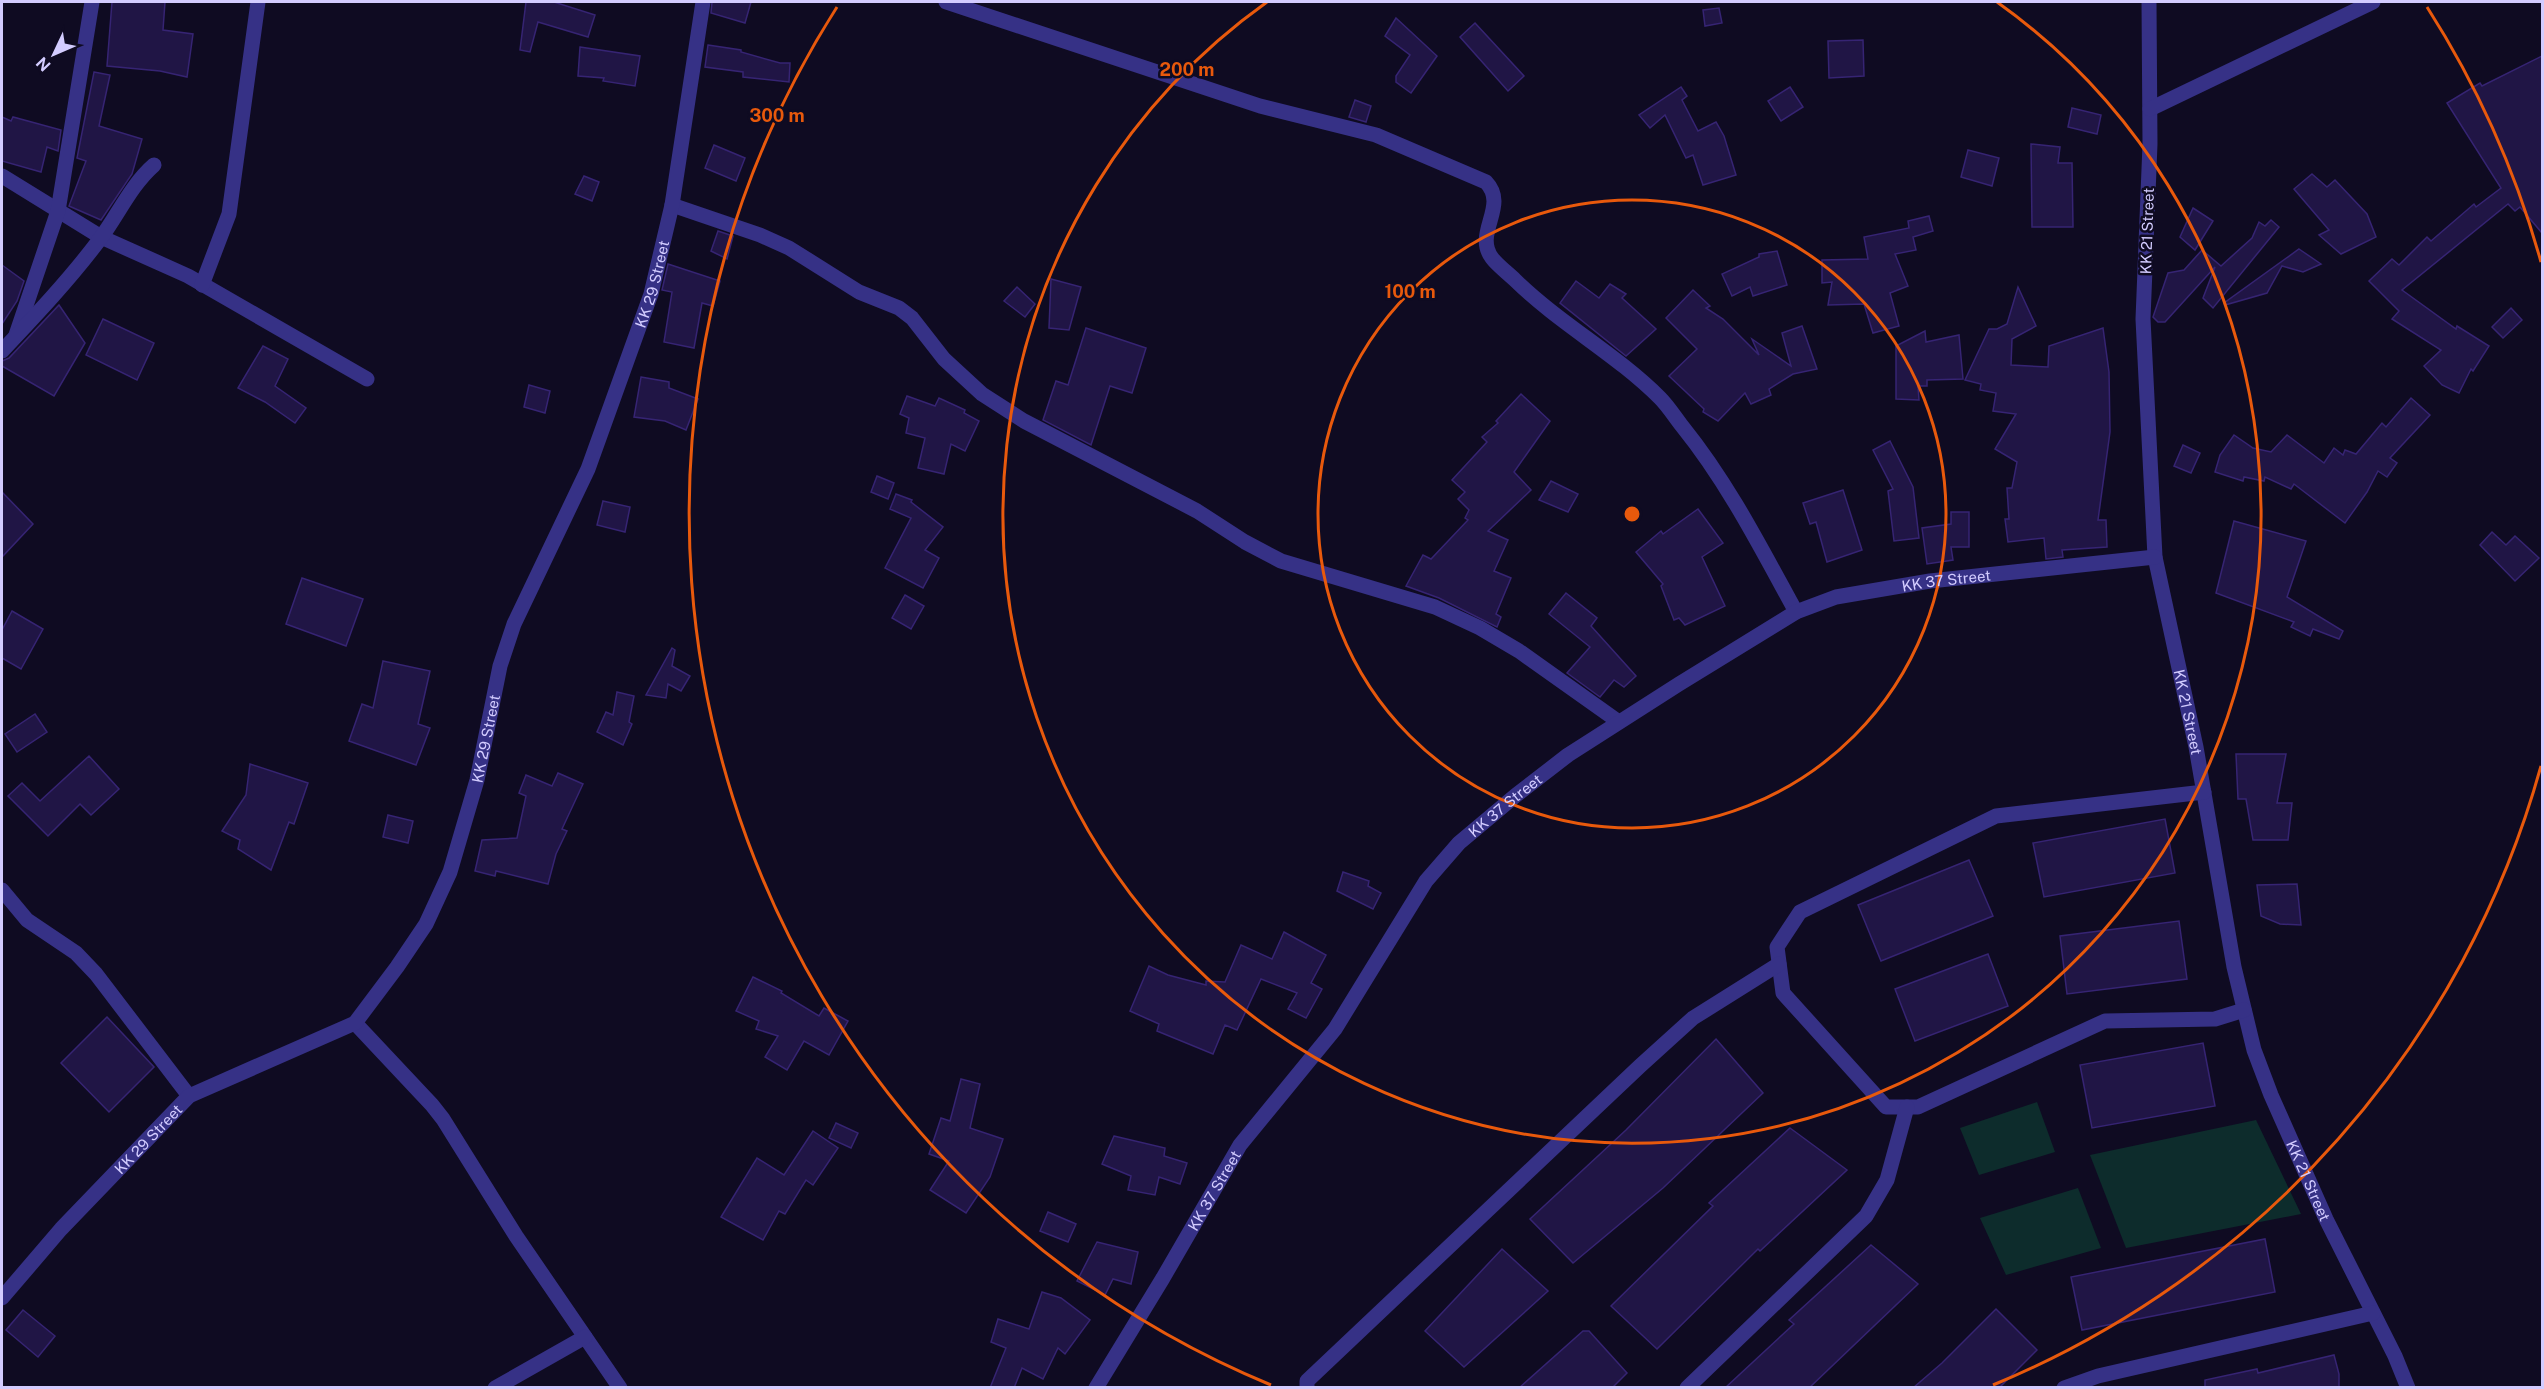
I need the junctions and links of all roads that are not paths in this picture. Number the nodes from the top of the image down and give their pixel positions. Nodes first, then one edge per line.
1 (92, 2) edge
2 (258, 2) edge
3 (703, 2) edge
4 (946, 2) edge
5 (2149, 2) edge
6 (2373, 2) edge
7 (2150, 109) junction
8 (154, 165) dead end
9 (2, 176) edge
10 (672, 206) junction
11 (58, 211) junction
12 (102, 237) junction
13 (202, 285) junction
14 (16, 335) junction
15 (2, 351) edge
16 (367, 379) dead end
17 (2155, 557) junction
18 (1796, 612) junction
19 (1619, 722) junction
20 (2204, 792) junction
21 (2, 890) edge
22 (1779, 964) junction
23 (2244, 1010) junction
24 (355, 1023) junction
25 (189, 1096) junction
26 (1907, 1107) junction
27 (2, 1298) edge
28 (2373, 1312) junction
29 (585, 1336) junction
30 (495, 1388) edge
31 (620, 1388) edge
32 (1095, 1388) edge
33 (1307, 1388) edge
34 (1687, 1388) edge
35 (2064, 1388) edge
36 (2408, 1388) edge

1 - 11 street
2 - 13 street
3 - 10 street, KK 29 Street
4 - 18 street
5 - 7 street, KK 21 Street
6 - 7 street
7 - 17 street, KK 21 Street
8 - 12 street
9 - 11 street
10 - 19 street
10 - 24 street, KK 29 Street
11 - 12 street
11 - 14 street
12 - 13 street
12 - 14 street
13 - 16 street
14 - 15 street
17 - 18 street, KK 37 Street
17 - 20 street, KK 21 Street
18 - 19 street, KK 37 Street
19 - 32 street, KK 37 Street
20 - 22 street
20 - 23 street, KK 21 Street
21 - 25 street
22 - 26 street
22 - 33 street
23 - 26 street
23 - 28 street, KK 21 Street
24 - 25 street, KK 29 Street
24 - 29 street
25 - 27 street, KK 29 Street
26 - 34 street
28 - 35 street
28 - 36 street, KK 21 Street
29 - 30 street
29 - 31 street

